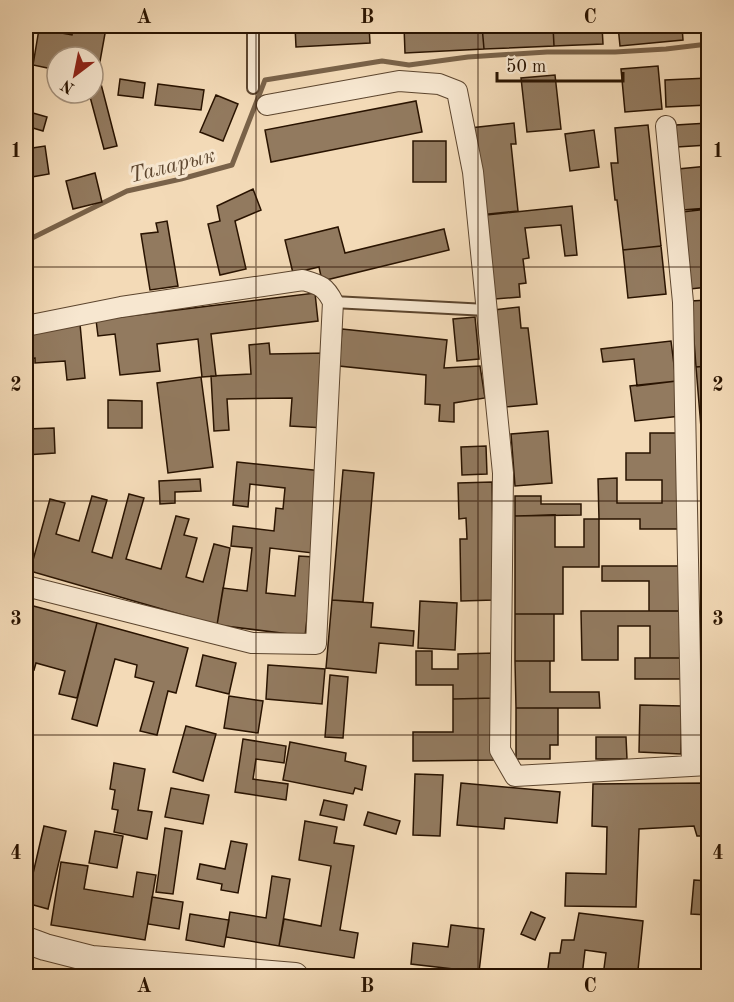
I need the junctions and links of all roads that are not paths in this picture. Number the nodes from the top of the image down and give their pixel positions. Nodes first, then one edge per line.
1 (253, 26) edge
2 (253, 88) dead end
3 (267, 105) dead end
4 (666, 126) dead end
5 (333, 302) junction
6 (487, 310) junction
7 (26, 326) edge
8 (26, 586) edge
9 (700, 765) edge
10 (26, 940) edge
11 (295, 976) edge

1 - 2 lane
3 - 6 street
4 - 9 street
5 - 6 lane
5 - 7 street
5 - 8 street
6 - 9 street
10 - 11 street

